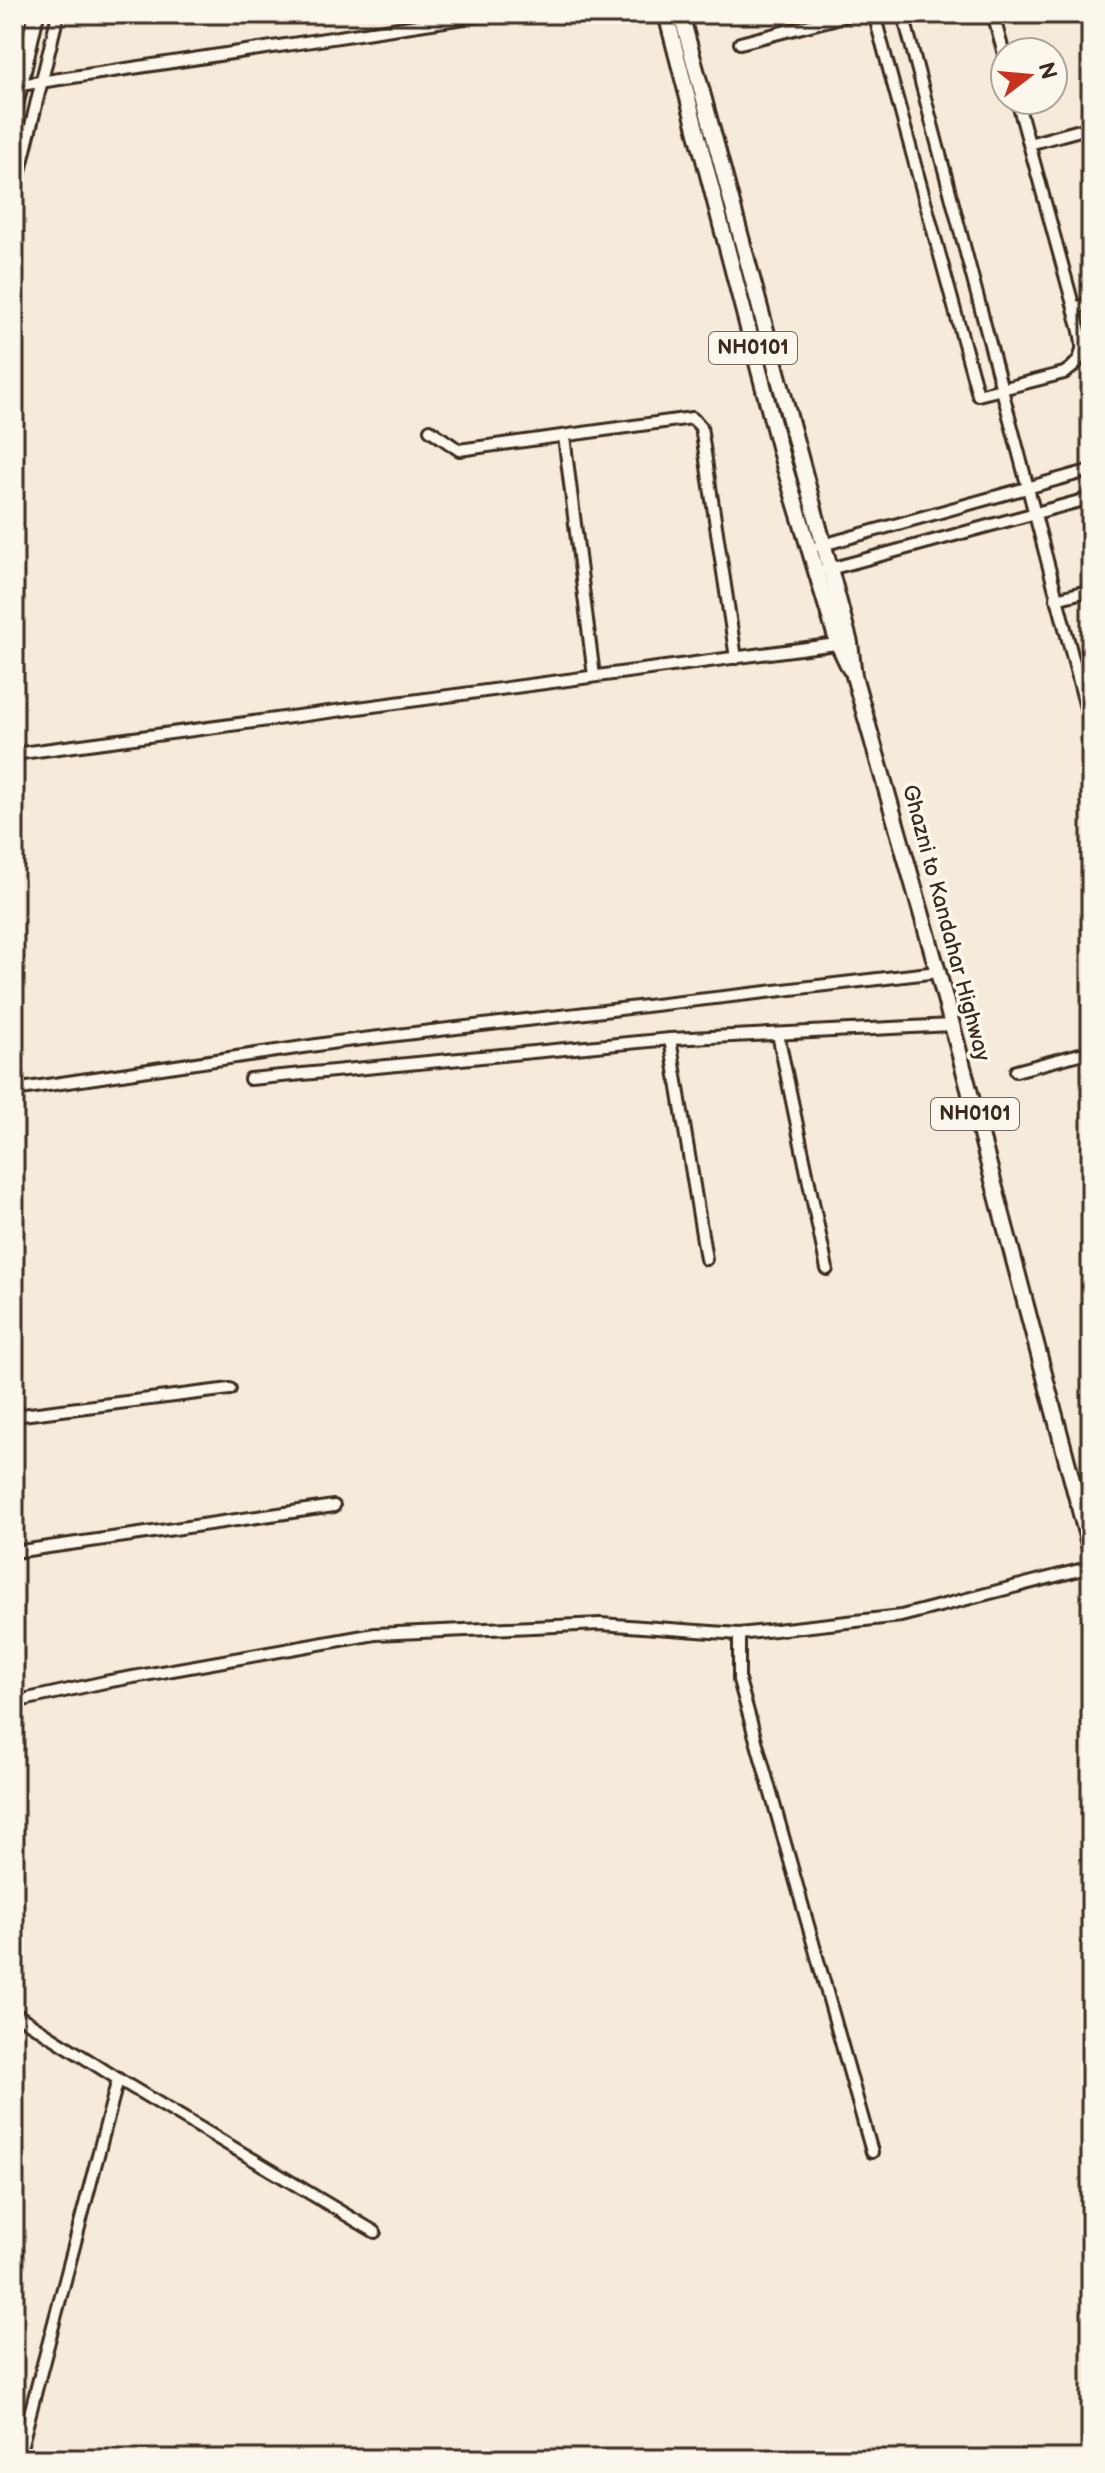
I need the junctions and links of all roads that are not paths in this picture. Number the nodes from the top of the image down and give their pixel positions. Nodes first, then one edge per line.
1 (36, 14) edge
2 (58, 14) edge
3 (491, 14) edge
4 (666, 14) edge
5 (681, 14) edge
6 (853, 14) edge
7 (874, 14) edge
8 (903, 14) edge
9 (993, 14) edge
10 (999, 36) edge
11 (740, 43) dead end
12 (41, 82) junction
13 (20, 85) junction
14 (14, 110) edge
15 (1021, 116) edge
16 (1091, 127) edge
17 (1029, 144) junction
18 (14, 196) edge
19 (1091, 303) edge
20 (1074, 308) junction
21 (1002, 389) junction
22 (430, 430) dead end
23 (564, 436) junction
24 (1091, 470) edge
25 (1028, 487) junction
26 (1091, 498) edge
27 (1034, 513) junction
28 (824, 544) junction
29 (809, 548) junction
30 (823, 571) junction
31 (1091, 590) edge
32 (1056, 599) junction
33 (844, 644) junction
34 (736, 658) junction
35 (594, 676) junction
36 (1091, 727) edge
37 (14, 754) edge
38 (938, 972) junction
39 (952, 1025) junction
40 (778, 1034) junction
41 (670, 1039) junction
42 (1091, 1051) edge
43 (1016, 1071) dead end
44 (250, 1079) dead end
45 (14, 1090) edge
46 (706, 1259) dead end
47 (827, 1269) dead end
48 (230, 1389) dead end
49 (14, 1416) edge
50 (334, 1506) dead end
51 (14, 1552) edge
52 (1091, 1552) edge
53 (1091, 1567) edge
54 (739, 1634) junction
55 (14, 1702) edge
56 (14, 2013) edge
57 (118, 2079) junction
58 (872, 2152) dead end
59 (375, 2232) dead end
60 (18, 2459) edge

1 - 13 highway
2 - 12 street
3 - 12 street
4 - 29 highway, Ghazni to Kandahar Highway / NH0101
5 - 28 highway, Ghazni to Kandahar Highway / NH0101
6 - 11 street
7 - 21 street
8 - 21 street
9 - 10 street
12 - 13 street
12 - 18 street
13 - 14 highway
15 - 17 street
16 - 17 street
17 - 20 street
19 - 20 street
20 - 21 street
21 - 25 street
22 - 23 street
23 - 34 street
23 - 35 street
24 - 25 street
25 - 27 street
25 - 28 street
26 - 27 street
27 - 30 street
27 - 32 street
28 - 29 street
28 - 30 highway, Ghazni to Kandahar Highway / NH0101
29 - 30 highway, Ghazni to Kandahar Highway / NH0101
30 - 33 highway, Ghazni to Kandahar Highway / NH0101
31 - 32 street
32 - 36 street
33 - 34 street
33 - 38 highway, Ghazni to Kandahar Highway / NH0101
34 - 35 street
35 - 37 street
38 - 39 highway, Ghazni to Kandahar Highway / NH0101
38 - 45 street
39 - 40 street
39 - 52 highway, Ghazni to Kandahar Highway / NH0101
40 - 41 street
40 - 47 street
41 - 44 street
41 - 46 street
42 - 43 street
48 - 49 street
50 - 51 street
53 - 54 street
54 - 55 street
54 - 58 street
56 - 57 street
57 - 59 street
57 - 60 street

